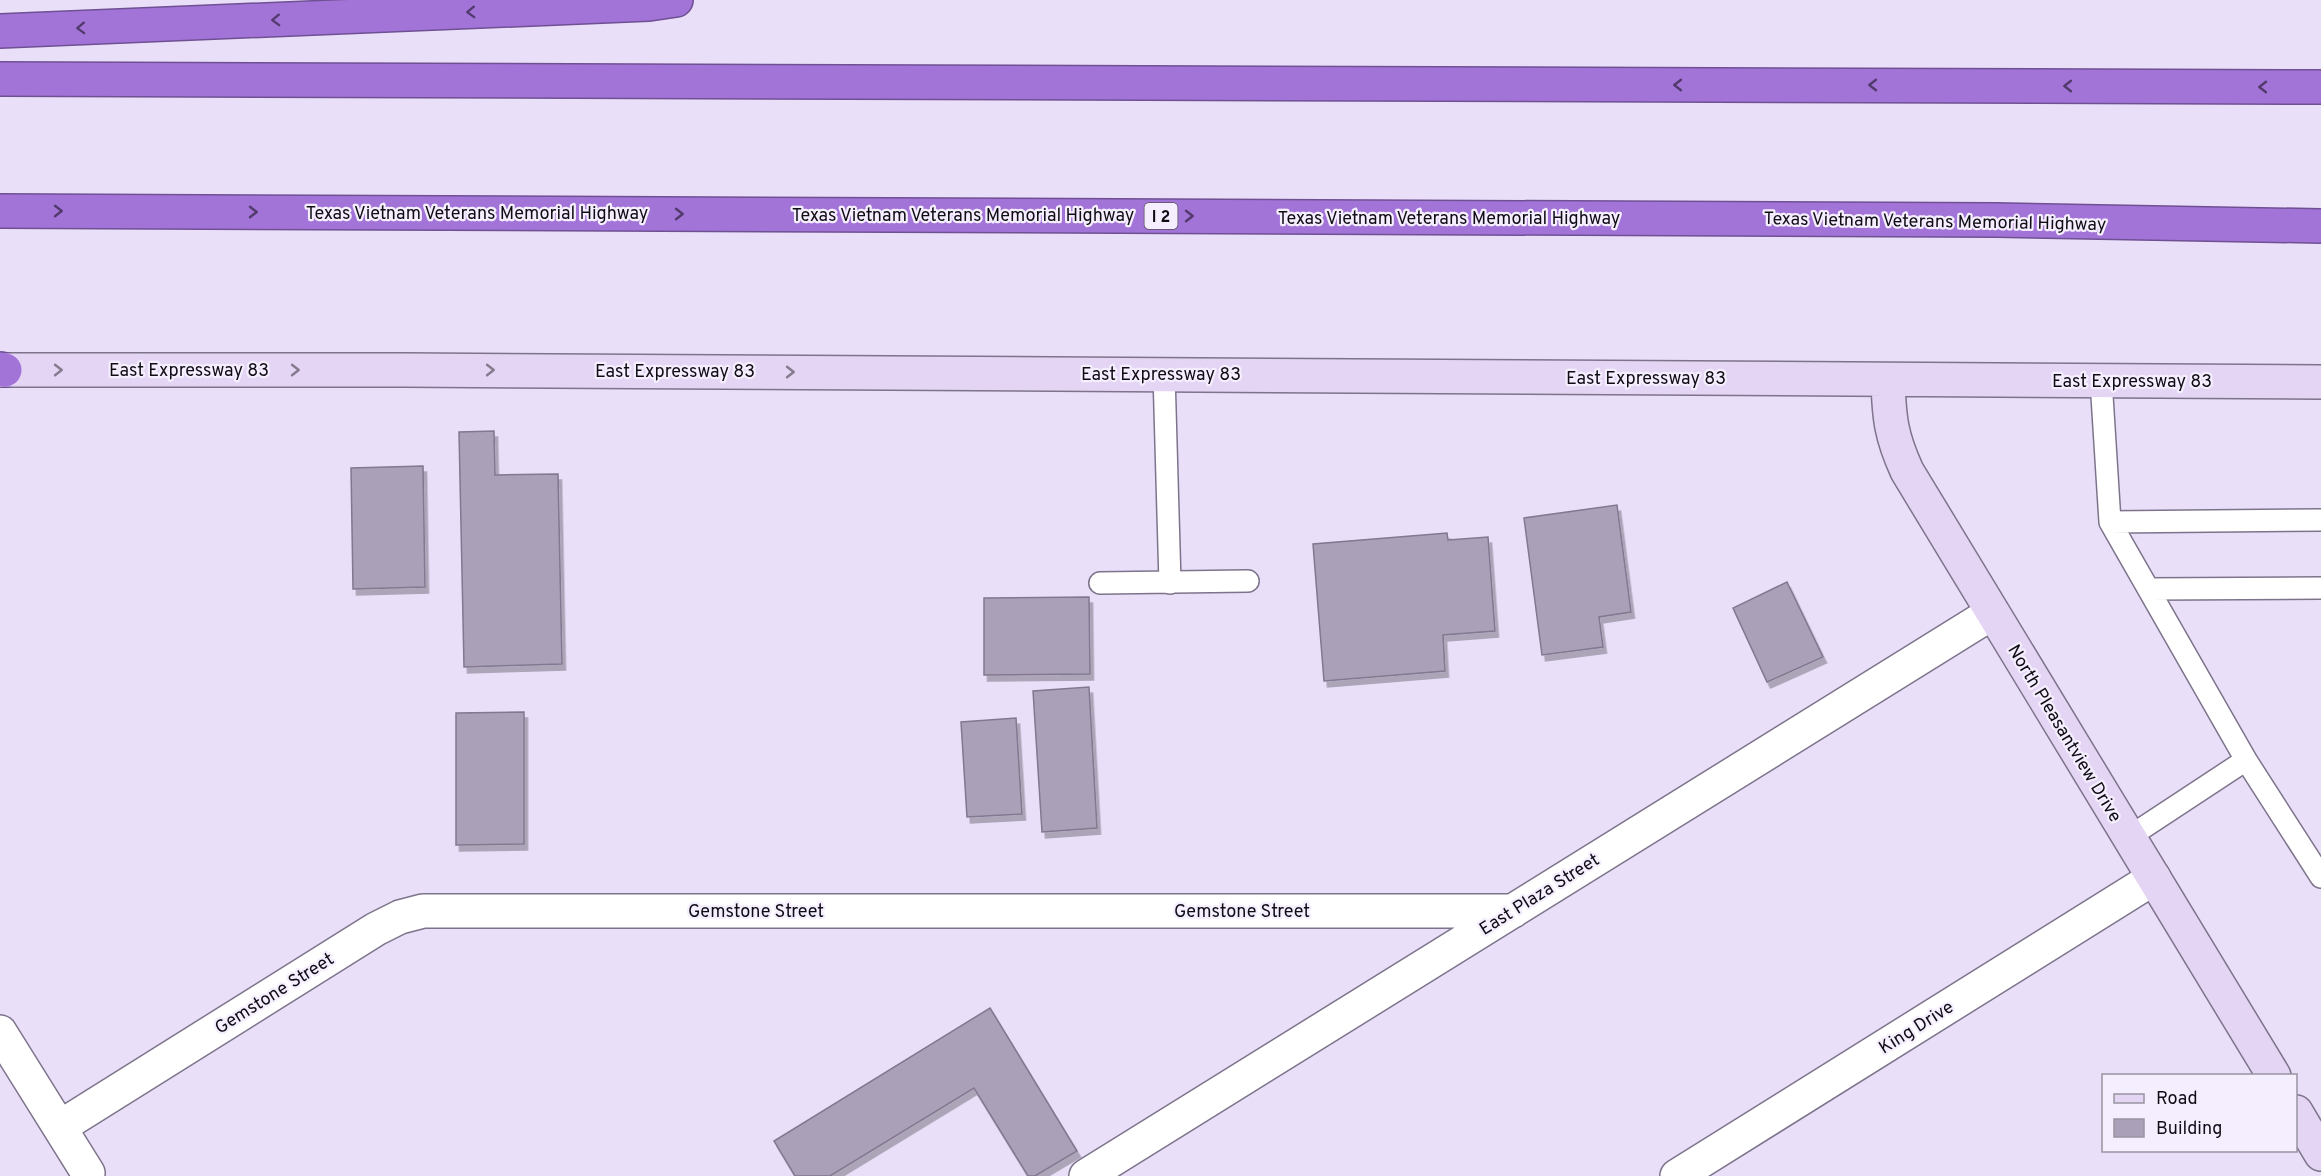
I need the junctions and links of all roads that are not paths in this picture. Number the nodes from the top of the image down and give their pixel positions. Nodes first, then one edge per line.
1 (676, 0) edge
2 (0, 31) edge
3 (0, 79) edge
4 (2321, 87) edge
5 (0, 211) edge
6 (2321, 226) edge
7 (2, 370) edge
8 (1164, 374) junction
9 (1888, 380) junction
10 (2101, 380) junction
11 (2321, 382) edge
12 (2321, 520) edge
13 (2110, 522) junction
14 (1248, 581) dead end
15 (1100, 583) dead end
16 (1170, 583) junction
17 (2321, 588) edge
18 (2149, 590) junction
19 (1992, 613) junction
20 (2246, 760) junction
21 (2129, 837) junction
22 (2321, 877) edge
23 (2154, 878) junction
24 (1513, 911) junction
25 (0, 1032) edge
26 (2273, 1074) edge
27 (2297, 1115) edge
28 (60, 1127) junction
29 (2321, 1154) edge
30 (88, 1173) dead end
31 (1086, 1176) edge
32 (1677, 1176) edge

1 -> 2 highway
4 -> 3 highway
5 -> 6 highway, Texas Vietnam Veterans Memorial Highway / I 2
7 -> 8 main road, East Expressway 83
8 - 9 main road, East Expressway 83
8 - 16 lane
9 - 10 main road, East Expressway 83
9 - 19 main road, North Pleasantview Drive
10 - 11 main road, East Expressway 83
10 - 13 lane
12 - 13 lane
13 - 18 lane
14 - 16 lane
15 - 16 lane
17 - 18 lane
18 - 20 lane
19 - 21 main road, North Pleasantview Drive
19 - 24 street, East Plaza Street
20 - 21 lane
20 - 22 lane
21 - 23 main road, North Pleasantview Drive
23 - 26 main road, North Pleasantview Drive
23 - 32 street, King Drive
24 - 28 street, Gemstone Street
24 - 31 street, East Plaza Street
25 - 28 street
27 - 29 main road
28 - 30 street

